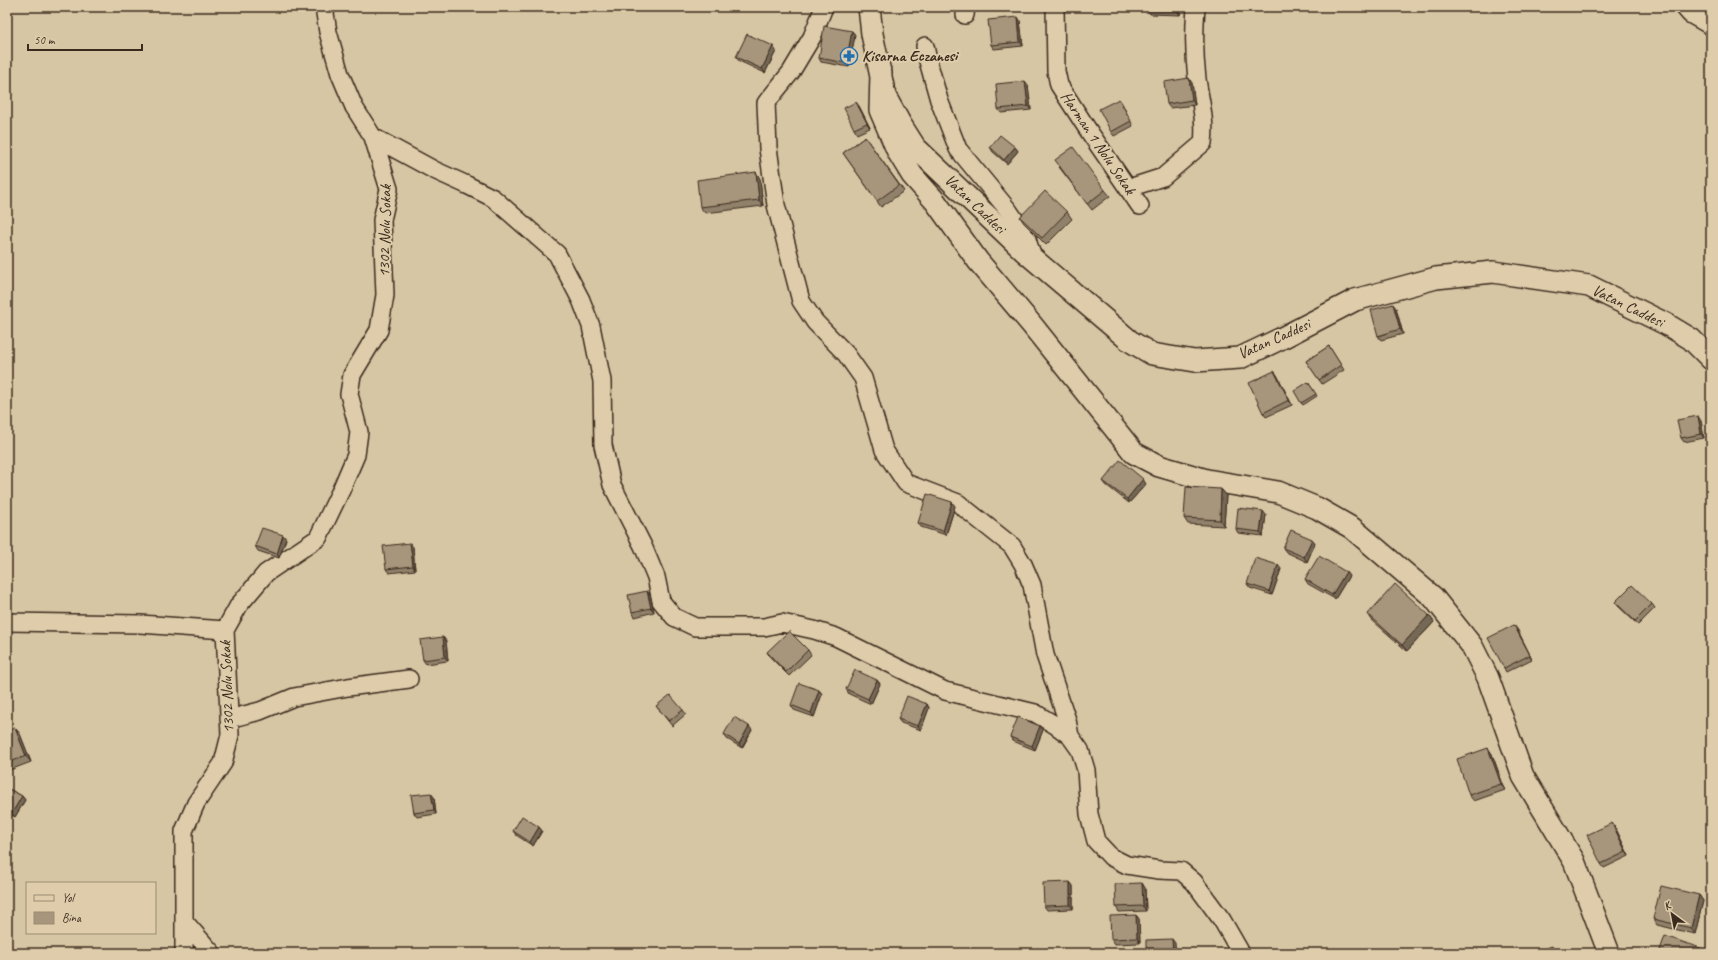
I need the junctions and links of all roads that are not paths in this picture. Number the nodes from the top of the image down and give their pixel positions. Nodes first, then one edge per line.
1 (324, 7) edge
2 (824, 7) edge
3 (869, 7) edge
4 (1055, 7) edge
5 (1196, 7) edge
6 (1684, 7) edge
7 (1711, 26) edge
8 (925, 46) dead end
9 (881, 73) junction
10 (373, 137) junction
11 (1129, 188) junction
12 (1140, 206) dead end
13 (1033, 259) junction
14 (1711, 359) edge
15 (7, 622) edge
16 (225, 630) junction
17 (409, 679) dead end
18 (229, 719) junction
19 (1070, 736) junction
20 (184, 921) junction
21 (184, 953) edge
22 (212, 953) edge
23 (1241, 953) edge
24 (1609, 953) edge

1 - 10 street
2 - 19 street
3 - 9 street, Vatan Caddesi
4 - 11 street, Harman 1 Nolu Sokak
5 - 11 street
6 - 7 street
8 - 13 street
9 - 13 street, Vatan Caddesi
9 - 24 street
10 - 16 street, 1302 Nolu Sokak
10 - 19 street
11 - 12 street, Harman 1 Nolu Sokak
13 - 14 street, Vatan Caddesi
15 - 16 street
16 - 18 street, 1302 Nolu Sokak
17 - 18 street
18 - 20 street, 1302 Nolu Sokak
19 - 23 street
20 - 21 street, 1302 Nolu Sokak
20 - 22 street

